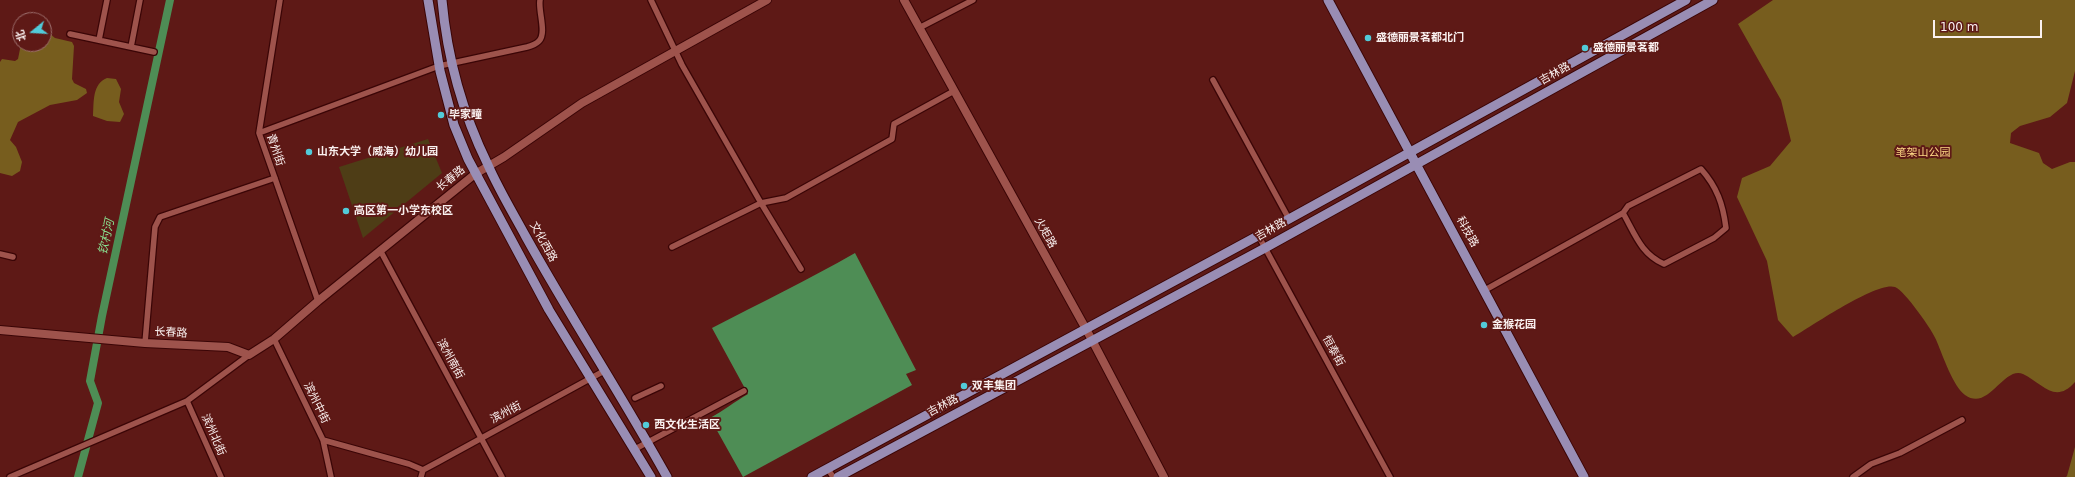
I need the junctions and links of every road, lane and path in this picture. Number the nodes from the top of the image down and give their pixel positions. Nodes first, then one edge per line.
1 (107, 0) edge
2 (140, 0) edge
3 (280, 0) edge
4 (428, 0) edge
5 (442, 0) edge
6 (540, 0) edge
7 (650, 0) edge
8 (767, 0) edge
9 (904, 0) edge
10 (973, 0) edge
11 (1328, 0) edge
12 (1686, 0) edge
13 (1713, 0) edge
14 (919, 28) junction
15 (70, 34) dead end
16 (99, 40) junction
17 (131, 47) junction
18 (676, 50) junction
19 (154, 52) dead end
20 (452, 63) junction
21 (439, 66) junction
22 (1213, 80) dead end
23 (954, 91) junction
24 (258, 132) junction
25 (1410, 152) junction
26 (1416, 164) junction
27 (488, 166) junction
28 (475, 174) junction
29 (275, 178) junction
30 (761, 203) junction
31 (1623, 213) junction
32 (1289, 219) junction
33 (1258, 235) junction
34 (672, 247) dead end
35 (1265, 248) junction
36 (380, 250) junction
37 (0, 254) edge
38 (13, 257) dead end
39 (801, 269) dead end
40 (1485, 290) junction
41 (318, 301) junction
42 (1085, 328) junction
43 (0, 330) edge
44 (274, 339) junction
45 (1092, 340) junction
46 (145, 343) junction
47 (249, 354) junction
48 (604, 371) junction
49 (591, 378) junction
50 (661, 386) dead end
51 (744, 391) dead end
52 (635, 398) dead end
53 (187, 401) junction
54 (1962, 420) dead end
55 (482, 437) junction
56 (323, 440) junction
57 (648, 442) junction
58 (635, 449) junction
59 (828, 469) junction
60 (424, 470) junction
61 (10, 477) edge
62 (221, 477) edge
63 (331, 477) edge
64 (421, 477) edge
65 (502, 477) edge
66 (651, 477) edge
67 (667, 477) edge
68 (812, 477) edge
69 (833, 477) edge
70 (838, 477) edge
71 (1164, 477) edge
72 (1390, 477) edge
73 (1584, 477) edge
74 (1853, 477) edge

1 - 16 street
2 - 17 street
3 - 24 street, 青州街
4 - 21 main road
5 - 20 main road, 文化西路
6 - 20 street
7 - 18 street
8 - 18 street, 长春路
9 - 14 street, 火炬路
10 - 14 street
11 - 25 main road, 科技路
12 - 25 main road, 吉林路
13 - 26 main road, 吉林路
14 - 23 street, 火炬路
15 - 16 street
16 - 17 street
17 - 19 street
18 - 27 street, 长春路
18 - 30 street
20 - 21 street
20 - 27 main road, 文化西路
21 - 24 street
21 - 28 main road
22 - 32 street
23 - 30 street
23 - 42 street, 火炬路
24 - 29 street, 青州街
25 - 26 main road, 科技路
25 - 32 main road, 吉林路
26 - 35 main road, 吉林路
26 - 40 main road, 科技路
27 - 28 street, 长春路
27 - 48 main road, 文化西路
28 - 36 street, 长春路
28 - 49 main road
29 - 41 street, 青州街
29 - 46 street
30 - 34 street
30 - 39 street
31 - 31 street
31 - 40 street
32 - 33 main road, 吉林路
33 - 35 street, 恒泰街
33 - 42 main road, 吉林路
35 - 45 main road, 吉林路
35 - 72 street, 恒泰街
36 - 41 street, 长春路
36 - 55 street, 滨州南街
37 - 38 street
40 - 73 main road, 科技路
41 - 44 street, 长春路
42 - 45 street, 火炬路
42 - 59 main road, 吉林路
43 - 46 street, 长春路
44 - 47 street, 长春路
44 - 56 street, 滨州中街
45 - 70 main road, 吉林路
45 - 71 street, 火炬路
46 - 47 street, 长春路
47 - 53 street
48 - 49 street, 滨州街
48 - 57 main road, 文化西路
49 - 55 street, 滨州街
49 - 58 main road
50 - 52 street
51 - 57 street
53 - 61 street
53 - 62 street, 滨州北街
54 - 74 street
55 - 60 street, 滨州街
55 - 65 street, 滨州南街
56 - 60 street
56 - 63 street, 滨州中街
57 - 58 street
57 - 67 main road, 文化西路
58 - 66 main road
59 - 68 main road, 吉林路
59 - 69 street
60 - 64 street

